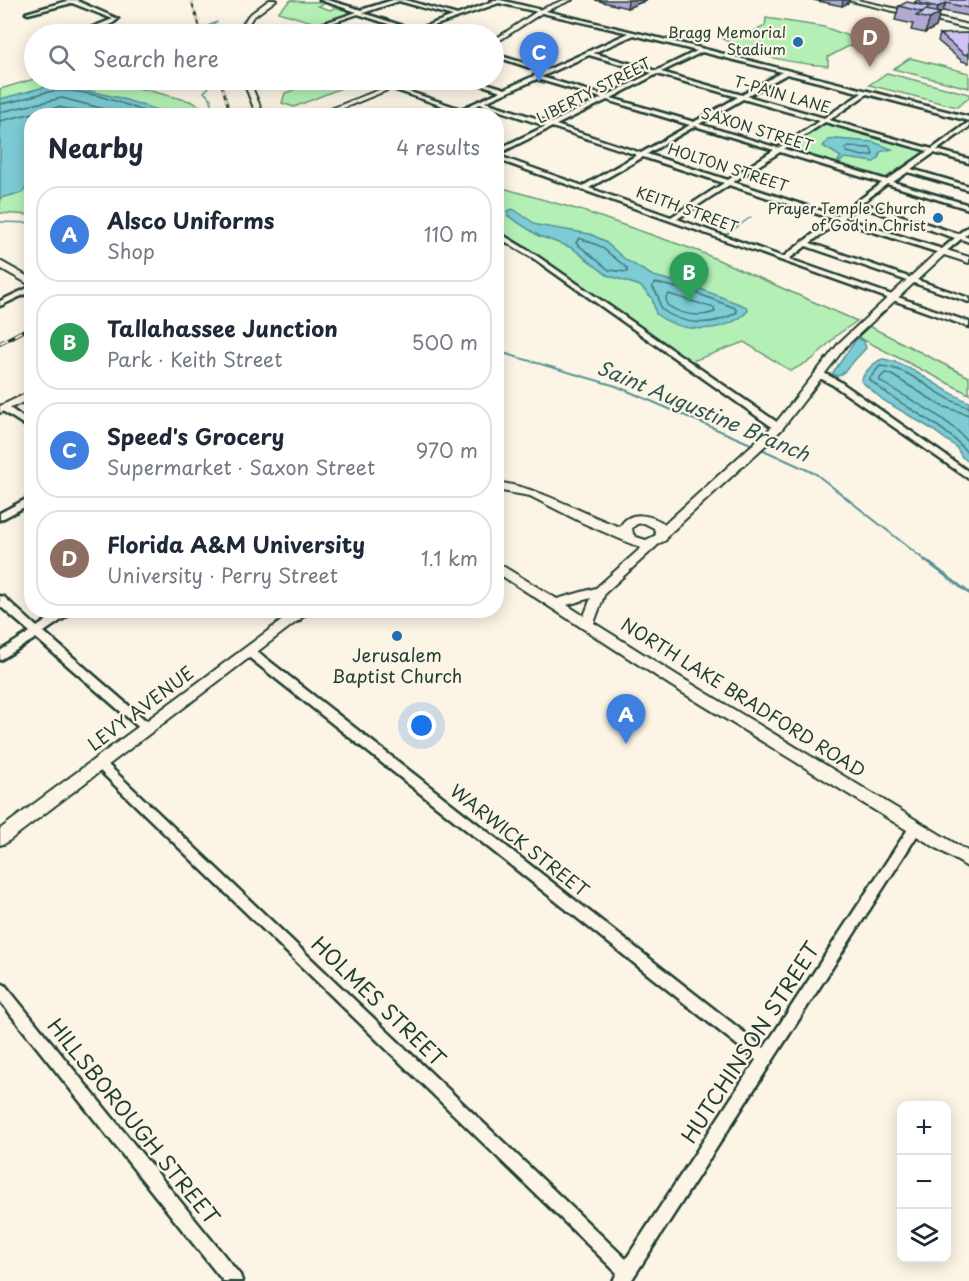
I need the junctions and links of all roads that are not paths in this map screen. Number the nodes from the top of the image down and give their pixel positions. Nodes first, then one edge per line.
1 (266, 0) edge
2 (273, 0) edge
3 (322, 0) edge
4 (398, 0) edge
5 (569, 0) edge
6 (850, 0) edge
7 (74, 1) edge
8 (496, 1) edge
9 (541, 10) junction
10 (360, 12) junction
11 (28, 13) dead end
12 (457, 16) junction
13 (110, 24) edge
14 (239, 24) edge
15 (246, 24) edge
16 (325, 24) edge
17 (395, 24) edge
18 (435, 24) edge
19 (969, 27) edge
20 (634, 33) junction
21 (504, 35) edge
22 (702, 50) junction
23 (588, 53) junction
24 (504, 58) edge
25 (548, 72) junction
26 (786, 72) junction
27 (657, 73) junction
28 (537, 77) junction
29 (250, 90) edge
30 (259, 90) edge
31 (383, 90) edge
32 (400, 90) edge
33 (503, 90) edge
34 (506, 91) junction
35 (866, 93) junction
36 (743, 97) junction
37 (607, 98) junction
38 (480, 102) junction
39 (258, 108) edge
40 (266, 108) edge
41 (337, 108) edge
42 (451, 108) edge
43 (467, 108) edge
44 (499, 108) edge
45 (504, 110) edge
46 (826, 120) junction
47 (969, 122) edge
48 (695, 124) junction
49 (552, 125) junction
50 (780, 149) junction
51 (934, 150) junction
52 (504, 151) edge
53 (642, 154) junction
54 (504, 158) edge
55 (969, 161) edge
56 (907, 170) junction
57 (729, 182) junction
58 (888, 182) junction
59 (584, 188) junction
60 (969, 188) edge
61 (858, 204) junction
62 (969, 207) edge
63 (839, 218) junction
64 (673, 219) junction
65 (969, 228) edge
66 (959, 237) junction
67 (504, 238) edge
68 (969, 240) edge
69 (805, 243) junction
70 (943, 252) junction
71 (784, 259) junction
72 (969, 260) edge
73 (0, 264) edge
74 (24, 278) edge
75 (911, 280) junction
76 (24, 292) edge
77 (892, 298) junction
78 (969, 300) edge
79 (0, 304) edge
80 (969, 325) edge
81 (819, 374) junction
82 (24, 398) edge
83 (2, 409) edge
84 (24, 423) edge
85 (778, 427) junction
86 (969, 476) edge
87 (504, 487) edge
88 (24, 504) edge
89 (0, 517) edge
90 (678, 519) junction
91 (652, 520) junction
92 (628, 532) junction
93 (663, 532) junction
94 (654, 543) junction
95 (633, 560) junction
96 (504, 571) edge
97 (600, 591) junction
98 (0, 600) edge
99 (555, 604) junction
100 (59, 618) edge
101 (289, 618) edge
102 (587, 624) junction
103 (37, 632) junction
104 (250, 652) junction
105 (0, 656) edge
106 (147, 728) junction
107 (100, 764) junction
108 (916, 827) junction
109 (0, 838) edge
110 (969, 861) edge
111 (0, 990) edge
112 (766, 1058) junction
113 (624, 1276) edge
114 (234, 1281) edge

1 - 14 street
2 - 15 street
3 - 10 street
4 - 10 street
4 - 12 street
5 - 9 street
6 - 19 street
7 - 11 street
7 - 13 street
8 - 9 street
8 - 12 street
9 - 20 street
9 - 21 street
10 - 16 street
10 - 17 street
12 - 18 street
20 - 22 street
20 - 23 street
22 - 26 street
22 - 27 street, LIBERTY STREET
23 - 25 street
23 - 27 street, T-PAIN LANE
24 - 25 street
25 - 28 street
26 - 35 street
26 - 36 street
27 - 36 street, T-PAIN LANE
27 - 37 street, LIBERTY STREET
28 - 34 street
28 - 37 street, SAXON STREET
29 - 39 street
30 - 40 street
31 - 41 street
32 - 42 street
33 - 34 street
34 - 38 street
35 - 46 street
35 - 47 street
36 - 46 street, T-PAIN LANE
36 - 48 street
37 - 48 street, SAXON STREET
37 - 49 street, LIBERTY STREET
38 - 43 street
38 - 44 street, HOLTON STREET
45 - 49 street, HOLTON STREET
46 - 50 street
46 - 51 street, T-PAIN LANE
47 - 51 street
48 - 50 street, SAXON STREET
48 - 53 street
49 - 52 street, LIBERTY STREET
49 - 53 street, HOLTON STREET
50 - 57 street
50 - 58 street, SAXON STREET
51 - 55 street, T-PAIN LANE
51 - 56 street
53 - 57 street, HOLTON STREET
53 - 59 street
54 - 59 street, KEITH STREET
56 - 58 street
56 - 60 street
57 - 63 street, HOLTON STREET
57 - 64 street
58 - 61 street
58 - 62 street, SAXON STREET
59 - 64 street, KEITH STREET
61 - 63 street
61 - 66 street
63 - 69 street
63 - 70 street, HOLTON STREET
64 - 71 street, KEITH STREET
65 - 66 street
66 - 68 street
66 - 70 street
67 - 85 street
69 - 71 street
69 - 75 street
70 - 72 street, HOLTON STREET
70 - 75 street
71 - 77 street, KEITH STREET
73 - 74 street
75 - 77 street
75 - 78 street
76 - 79 street
77 - 80 street, KEITH STREET
77 - 81 street
81 - 85 street
81 - 86 street
82 - 83 street
83 - 84 street
85 - 90 street
87 - 92 street
88 - 89 street
90 - 91 street
90 - 93 street
91 - 92 street
91 - 93 street
92 - 94 street
92 - 95 street
93 - 94 street
94 - 95 street
95 - 97 street
96 - 99 street, NORTH LAKE BRADFORD ROAD
97 - 99 street
97 - 102 street
98 - 103 street
99 - 102 street, NORTH LAKE BRADFORD ROAD
100 - 103 street
101 - 104 street, LEVY AVENUE
102 - 108 street, NORTH LAKE BRADFORD ROAD
103 - 105 street
103 - 106 street
104 - 106 street, LEVY AVENUE
104 - 112 street, WARWICK STREET
106 - 107 street, LEVY AVENUE
107 - 109 street, LEVY AVENUE
107 - 113 street, HOLMES STREET
108 - 110 street, NORTH LAKE BRADFORD ROAD
108 - 112 street, HUTCHINSON STREET
111 - 114 street, HILLSBOROUGH STREET
112 - 113 street, HUTCHINSON STREET

